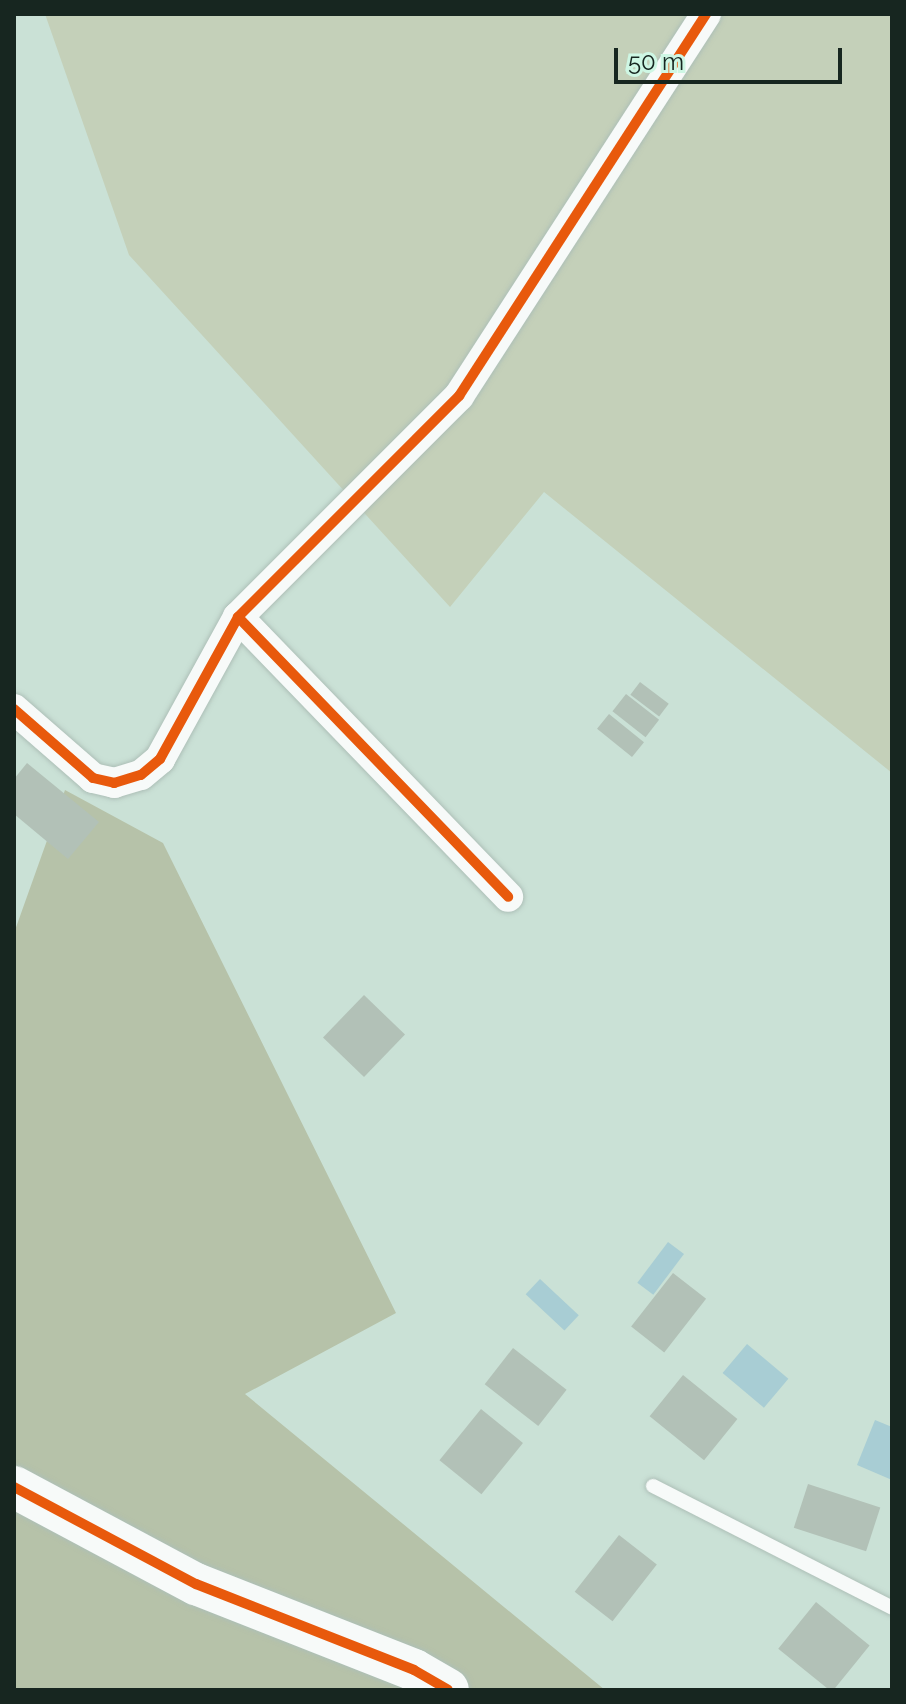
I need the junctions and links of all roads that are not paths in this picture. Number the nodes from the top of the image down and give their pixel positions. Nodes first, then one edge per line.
1 (706, 14) edge
2 (238, 617) junction
3 (14, 709) edge
4 (508, 897) dead end
5 (653, 1486) dead end
6 (14, 1487) edge
7 (892, 1608) edge
8 (448, 1690) edge

1 - 2 street
2 - 3 street
2 - 4 street
5 - 7 lane
6 - 8 street

